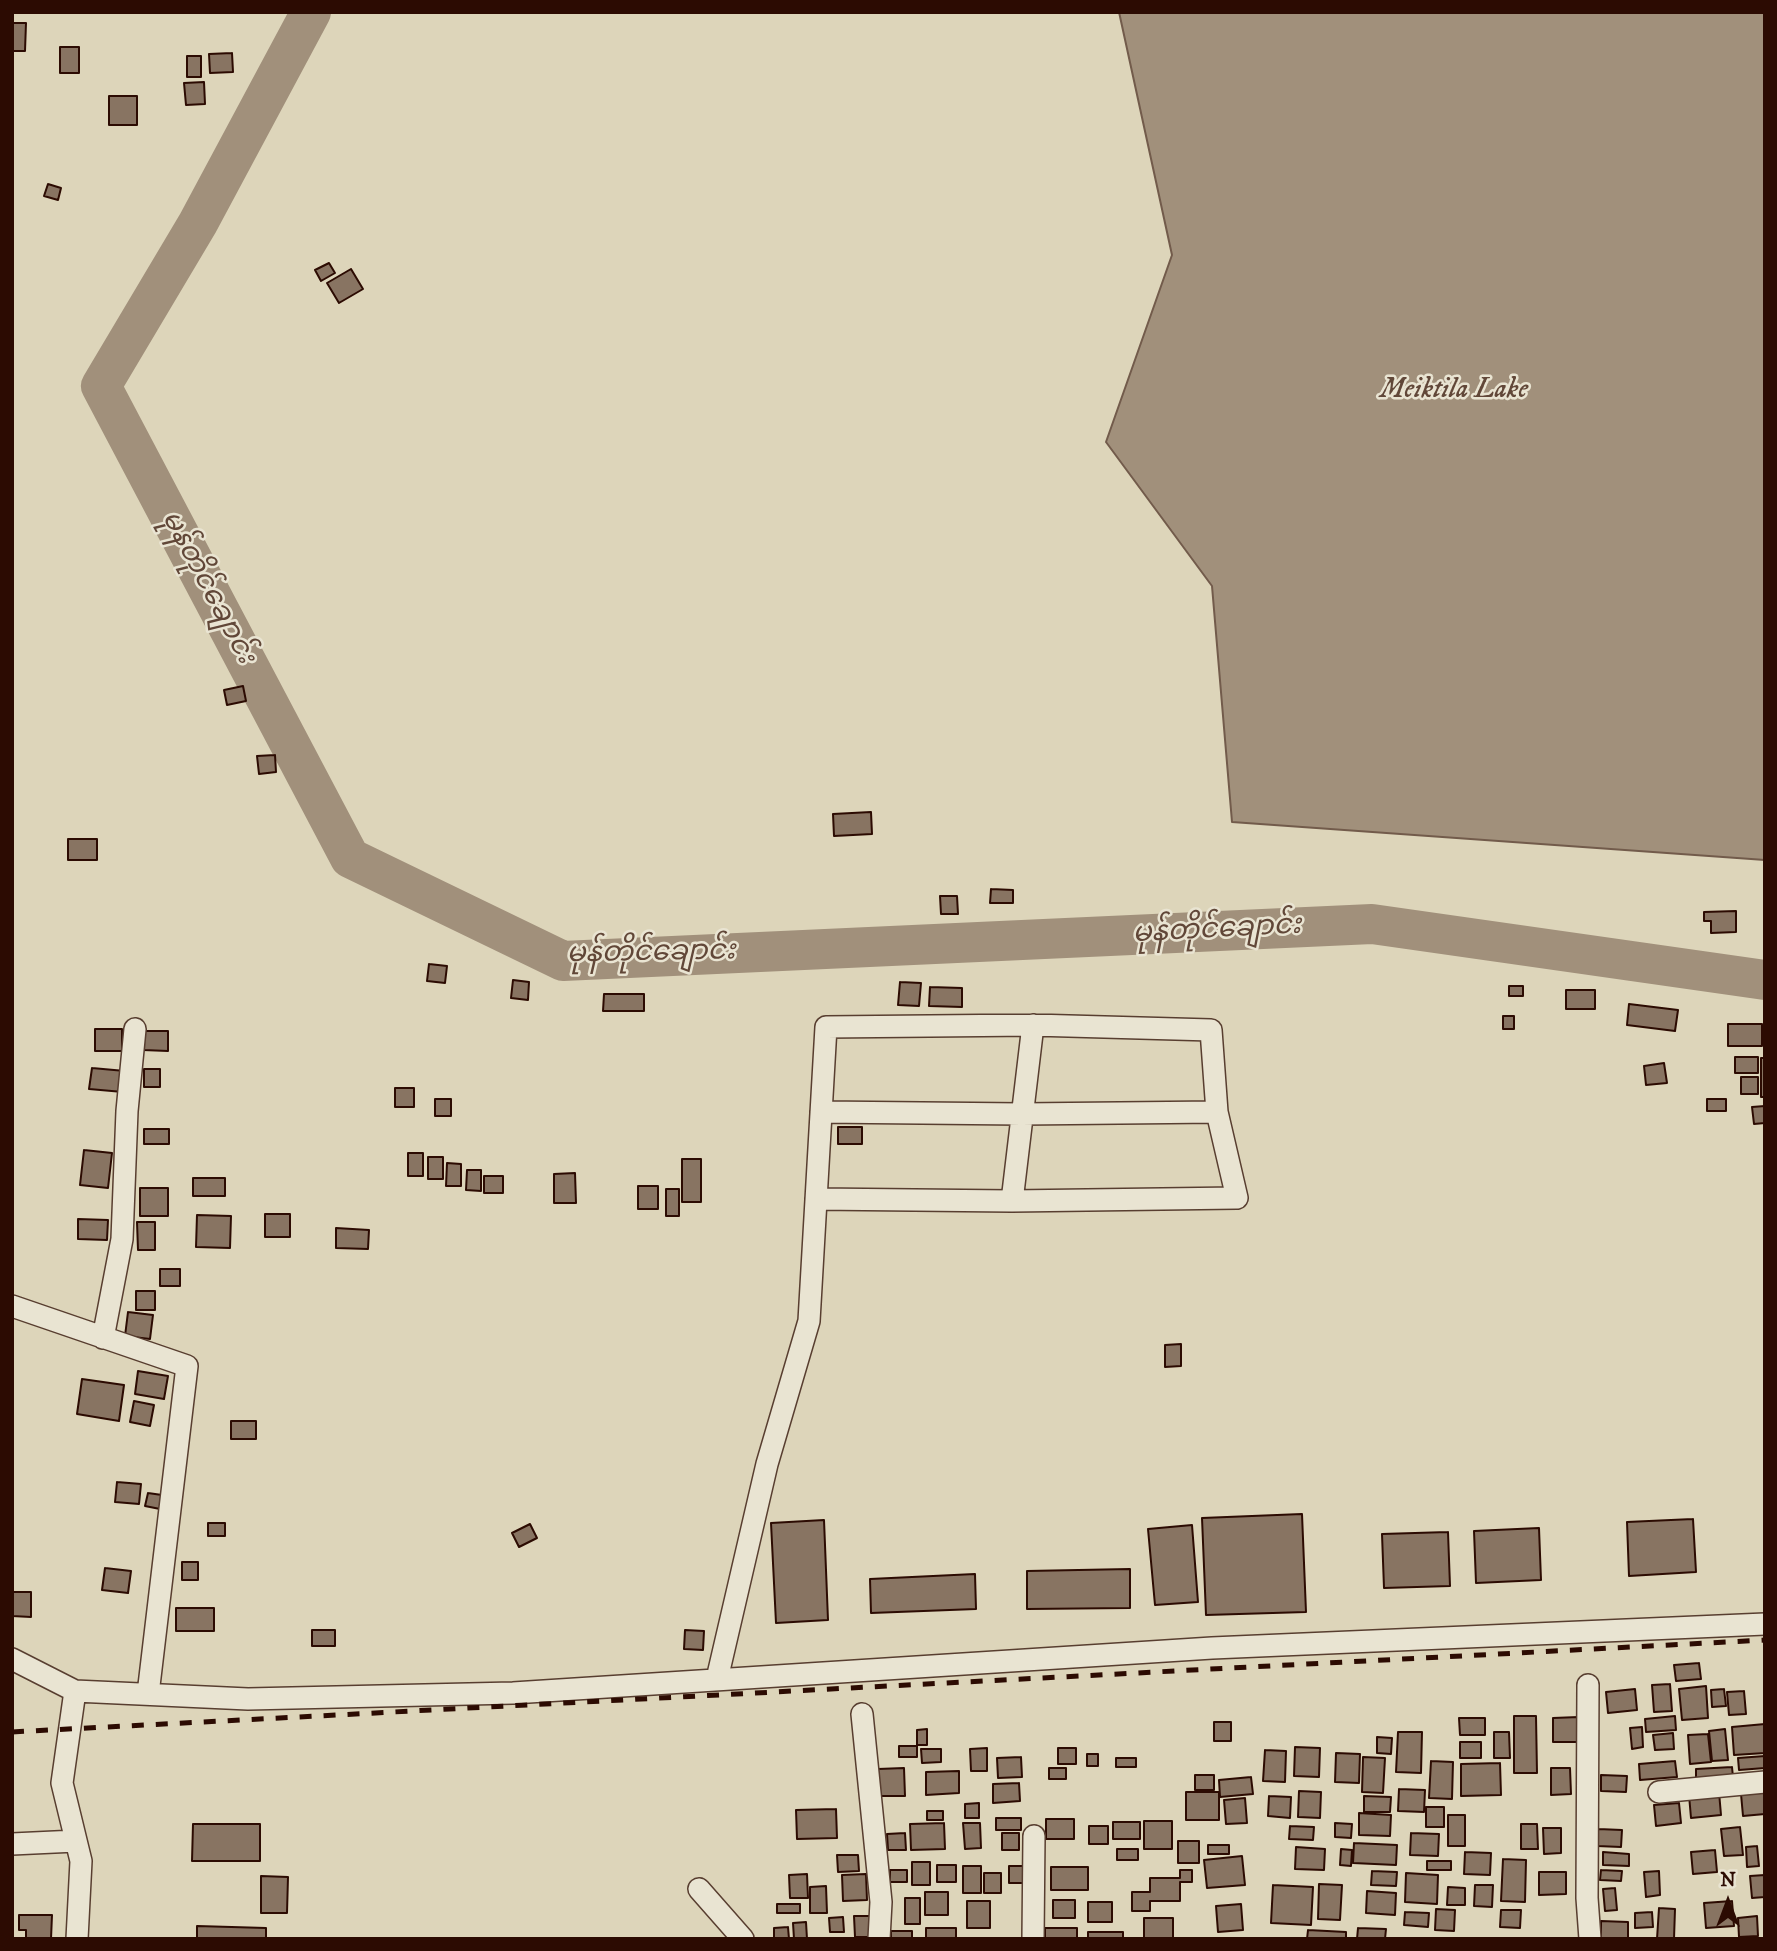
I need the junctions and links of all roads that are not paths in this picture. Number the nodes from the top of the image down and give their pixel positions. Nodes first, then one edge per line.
1 (1033, 1025) junction
2 (135, 1029) dead end
3 (821, 1112) junction
4 (1217, 1112) junction
5 (1022, 1114) junction
6 (816, 1199) junction
7 (1012, 1201) junction
8 (12, 1306) edge
9 (103, 1338) junction
10 (1765, 1624) edge
11 (12, 1659) edge
12 (717, 1679) junction
13 (1588, 1685) dead end
14 (75, 1690) junction
15 (148, 1694) junction
16 (862, 1714) dead end
17 (1765, 1782) edge
18 (1659, 1792) dead end
19 (1034, 1836) dead end
20 (76, 1841) junction
21 (12, 1843) edge
22 (699, 1889) dead end
23 (77, 1939) edge
24 (743, 1939) edge
25 (879, 1939) edge
26 (1033, 1939) edge
27 (1590, 1939) edge

1 - 3 street
1 - 4 street
1 - 5 street
2 - 9 street
3 - 5 street
3 - 6 street
4 - 5 street
4 - 7 street
5 - 7 street
6 - 7 street
6 - 12 street
8 - 9 street
9 - 15 street
10 - 12 street
11 - 14 street
12 - 15 street
13 - 27 street
14 - 15 street
14 - 20 street
16 - 25 street
17 - 18 street
19 - 26 street
20 - 21 street
20 - 23 street
22 - 24 street

